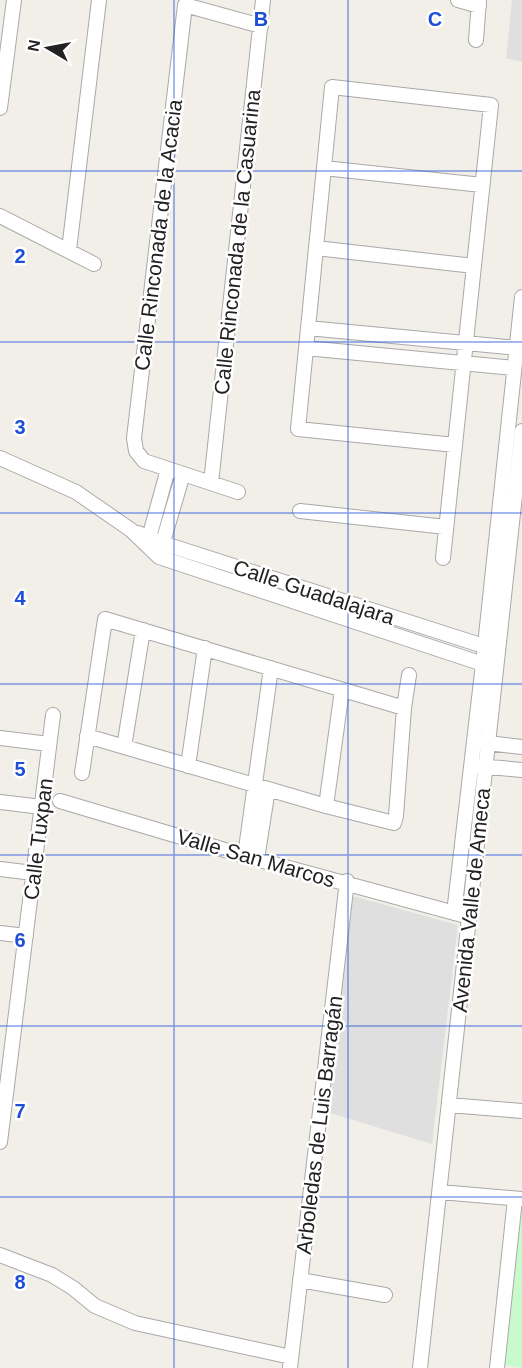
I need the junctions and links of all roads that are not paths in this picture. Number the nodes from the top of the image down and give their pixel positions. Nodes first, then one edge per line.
1 (14, 0) edge
2 (99, 0) edge
3 (263, 0) edge
4 (458, 0) edge
5 (479, 3) edge
6 (261, 26) junction
7 (476, 40) dead end
8 (0, 108) edge
9 (324, 168) junction
10 (482, 185) junction
11 (0, 216) edge
12 (316, 248) junction
13 (69, 250) junction
14 (94, 264) dead end
15 (474, 266) junction
16 (522, 297) edge
17 (308, 328) junction
18 (466, 343) junction
19 (306, 348) junction
20 (517, 348) junction
21 (464, 363) junction
22 (514, 368) junction
23 (522, 431) edge
24 (455, 445) junction
25 (0, 458) edge
26 (168, 469) junction
27 (183, 474) junction
28 (211, 483) junction
29 (238, 492) dead end
30 (300, 511) dead end
31 (446, 527) junction
32 (148, 541) junction
33 (160, 550) junction
34 (443, 558) dead end
35 (378, 612) junction
36 (373, 628) junction
37 (142, 630) junction
38 (485, 646) junction
39 (205, 648) junction
40 (499, 651) junction
41 (490, 667) junction
42 (271, 668) junction
43 (409, 675) dead end
44 (342, 690) junction
45 (404, 708) junction
46 (53, 715) dead end
47 (87, 736) junction
48 (0, 738) edge
49 (481, 742) junction
50 (49, 744) junction
51 (124, 747) junction
52 (522, 747) edge
53 (472, 765) junction
54 (188, 766) junction
55 (486, 766) junction
56 (522, 770) edge
57 (82, 773) dead end
58 (261, 787) junction
59 (60, 801) dead end
60 (0, 802) edge
61 (326, 806) junction
62 (42, 807) junction
63 (251, 857) junction
64 (0, 869) edge
65 (33, 873) junction
66 (347, 882) junction
67 (454, 913) junction
68 (470, 917) junction
69 (0, 933) edge
70 (26, 936) junction
71 (6, 1034) edge
72 (449, 1105) junction
73 (522, 1111) edge
74 (0, 1142) edge
75 (440, 1192) junction
76 (518, 1199) edge
77 (0, 1255) edge
78 (300, 1280) junction
79 (385, 1295) dead end
80 (290, 1362) edge
81 (420, 1368) edge
82 (497, 1368) edge

1 - 8 street
2 - 13 street
3 - 6 street, Calle Rinconada de la Casuarina
4 - 5 street
5 - 7 street
6 - 26 street, Calle Rinconada de la Acacia
6 - 28 street, Calle Rinconada de la Casuarina
9 - 10 street
9 - 10 street
9 - 12 street
10 - 15 street
11 - 13 street
12 - 15 street
12 - 17 street
13 - 14 street
15 - 18 street
16 - 20 street
17 - 18 street
17 - 19 street
18 - 20 street
18 - 21 street
19 - 21 street
19 - 24 street
20 - 22 street
21 - 22 street
21 - 24 street
22 - 38 street
23 - 40 street
24 - 31 street
25 - 32 street, Calle Guadalajara
26 - 27 street
26 - 32 street
27 - 28 street
27 - 33 street
28 - 29 street
30 - 31 street
31 - 34 street
32 - 33 street, Calle Guadalajara
33 - 35 street, Calle Guadalajara
33 - 36 street, Calle Guadalajara
35 - 36 street
35 - 38 street, Calle Guadalajara
36 - 41 street, Calle Guadalajara
37 - 39 street
37 - 47 street
37 - 51 street
38 - 40 street, Calle Guadalajara
38 - 41 street
39 - 42 street
39 - 54 street
40 - 41 street
41 - 49 street
42 - 44 street
42 - 58 street
43 - 45 street
44 - 45 street
44 - 61 street
45 - 61 street
46 - 50 street, Calle Tuxpan
47 - 51 street
47 - 57 street
48 - 50 street
49 - 52 street
49 - 53 street
49 - 55 street, Avenida Valle de Ameca
50 - 62 street, Calle Tuxpan
51 - 54 street
53 - 55 street
53 - 67 street
54 - 58 street
55 - 56 street
55 - 68 street, Avenida Valle de Ameca
58 - 61 street
58 - 63 street
59 - 63 street, Valle San Marcos
60 - 62 street
62 - 65 street, Calle Tuxpan
63 - 66 street, Valle San Marcos
64 - 65 street
65 - 70 street, Calle Tuxpan
66 - 67 street, Valle San Marcos
66 - 78 street, Arboledas de Luis Barragán
67 - 68 street, Valle San Marcos
68 - 72 street, Avenida Valle de Ameca
69 - 70 street
70 - 71 street, Calle Tuxpan
71 - 74 street, Calle Tuxpan
72 - 73 street
72 - 75 street, Avenida Valle de Ameca
75 - 76 street
75 - 81 street, Avenida Valle de Ameca
76 - 82 street
77 - 80 street
78 - 79 street
78 - 80 street, Arboledas de Luis Barragán

